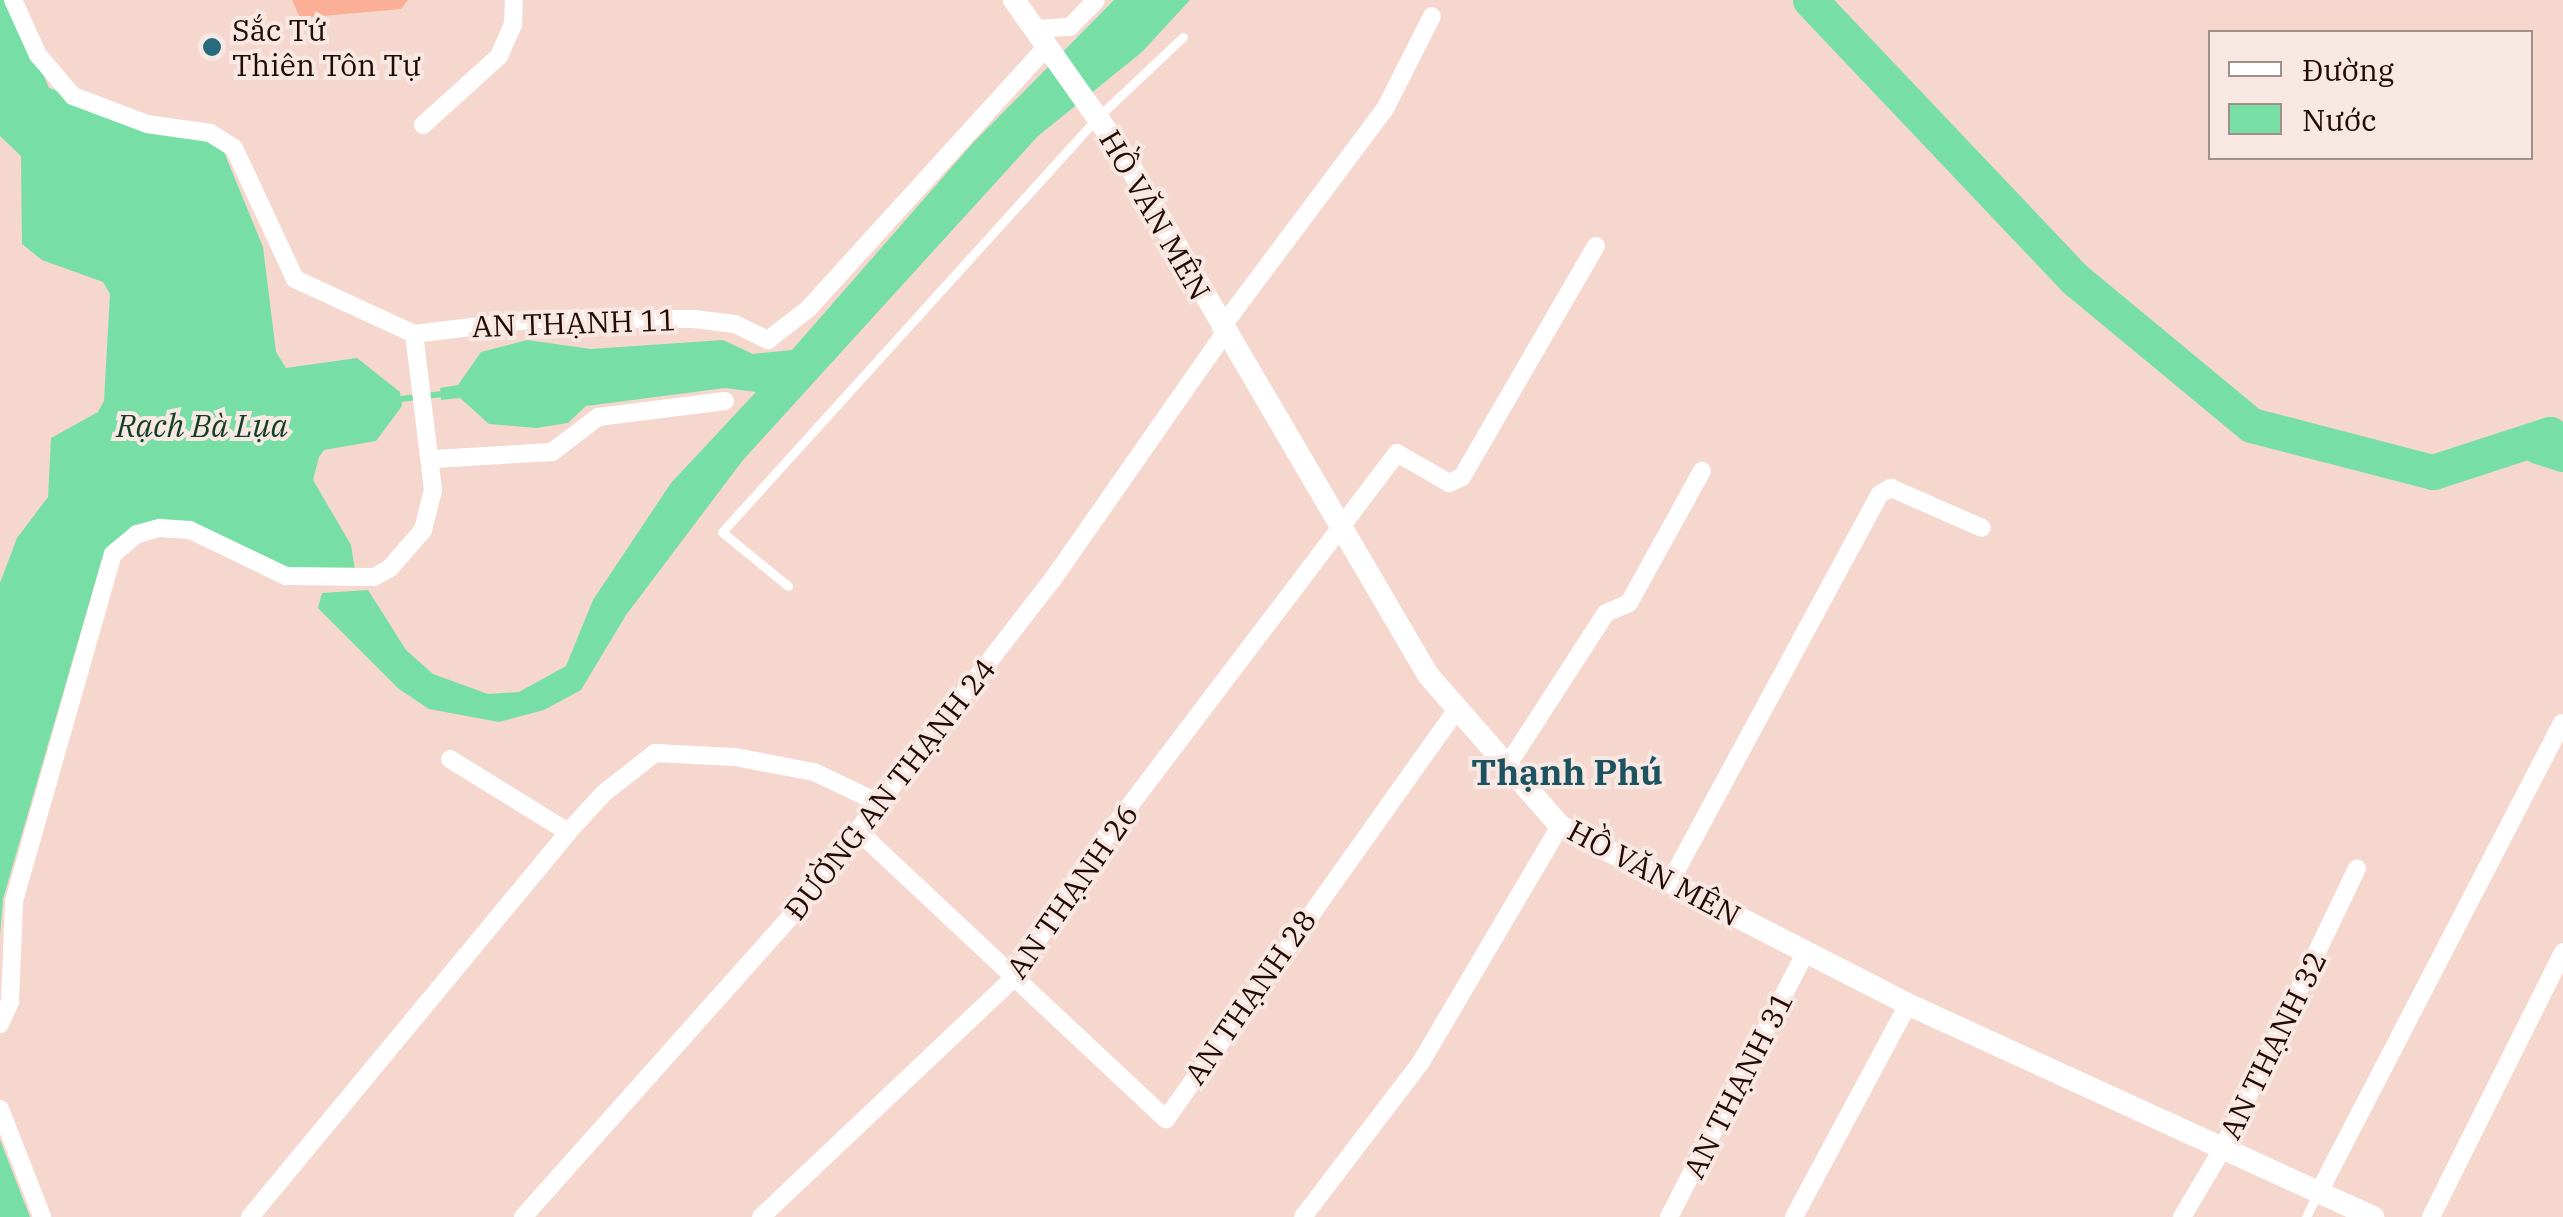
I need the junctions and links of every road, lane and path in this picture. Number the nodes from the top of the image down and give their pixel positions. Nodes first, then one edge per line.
1 (13, 0) edge
2 (514, 0) edge
3 (1014, 0) edge
4 (1096, 0) edge
5 (1432, 16) dead end
6 (1183, 37) dead end
7 (1045, 44) junction
8 (1093, 112) junction
9 (424, 124) dead end
10 (1596, 246) dead end
11 (1222, 331) junction
12 (414, 334) junction
13 (725, 401) dead end
14 (434, 458) junction
15 (1702, 470) dead end
16 (1340, 526) junction
17 (1982, 528) dead end
18 (788, 586) dead end
19 (1457, 708) junction
20 (2562, 722) edge
21 (450, 758) dead end
22 (1507, 766) junction
23 (880, 803) junction
24 (1560, 826) junction
25 (858, 831) junction
26 (568, 832) junction
27 (2357, 868) dead end
28 (1670, 882) junction
29 (1806, 952) junction
30 (2563, 952) edge
31 (1013, 980) junction
32 (1908, 1004) junction
33 (0, 1024) edge
34 (0, 1109) edge
35 (2222, 1148) junction
36 (2318, 1192) junction
37 (42, 1217) edge
38 (250, 1217) edge
39 (523, 1217) edge
40 (761, 1217) edge
41 (1303, 1217) edge
42 (1669, 1217) edge
43 (1794, 1217) edge
44 (2182, 1217) edge
45 (2306, 1217) edge
46 (2373, 1217) edge
47 (2430, 1217) edge

1 - 12 street
2 - 9 street
3 - 7 street, HỒ VĂN MÊN
4 - 7 street
5 - 11 street, ĐƯỜNG AN THẠNH 24
6 - 8 lane
7 - 8 street, HỒ VĂN MÊN
7 - 12 street, AN THẠNH 11
8 - 11 street, HỒ VĂN MÊN
8 - 18 lane
10 - 16 street, AN THẠNH 26
11 - 16 street, HỒ VĂN MÊN
11 - 23 street, ĐƯỜNG AN THẠNH 24
12 - 14 street
13 - 14 street
14 - 33 street
15 - 22 street
16 - 19 street, HỒ VĂN MÊN
16 - 31 street, AN THẠNH 26
17 - 28 street
19 - 22 street, HỒ VĂN MÊN
19 - 31 street, AN THẠNH 28
20 - 36 street
21 - 26 street
22 - 24 street, HỒ VĂN MÊN
23 - 25 street, ĐƯỜNG AN THẠNH 24
23 - 26 street
24 - 28 street, HỒ VĂN MÊN
24 - 41 street
25 - 31 street
25 - 39 street, ĐƯỜNG AN THẠNH 24
26 - 38 street
27 - 35 street, AN THẠNH 32
28 - 29 street, HỒ VĂN MÊN
29 - 32 street, HỒ VĂN MÊN
29 - 42 street, AN THẠNH 31
30 - 47 street
31 - 40 street, AN THẠNH 26
32 - 35 street, HỒ VĂN MÊN
32 - 43 street
34 - 37 street
35 - 36 street, HỒ VĂN MÊN
35 - 44 street, AN THẠNH 32
36 - 45 lane
36 - 46 street, HỒ VĂN MÊN

